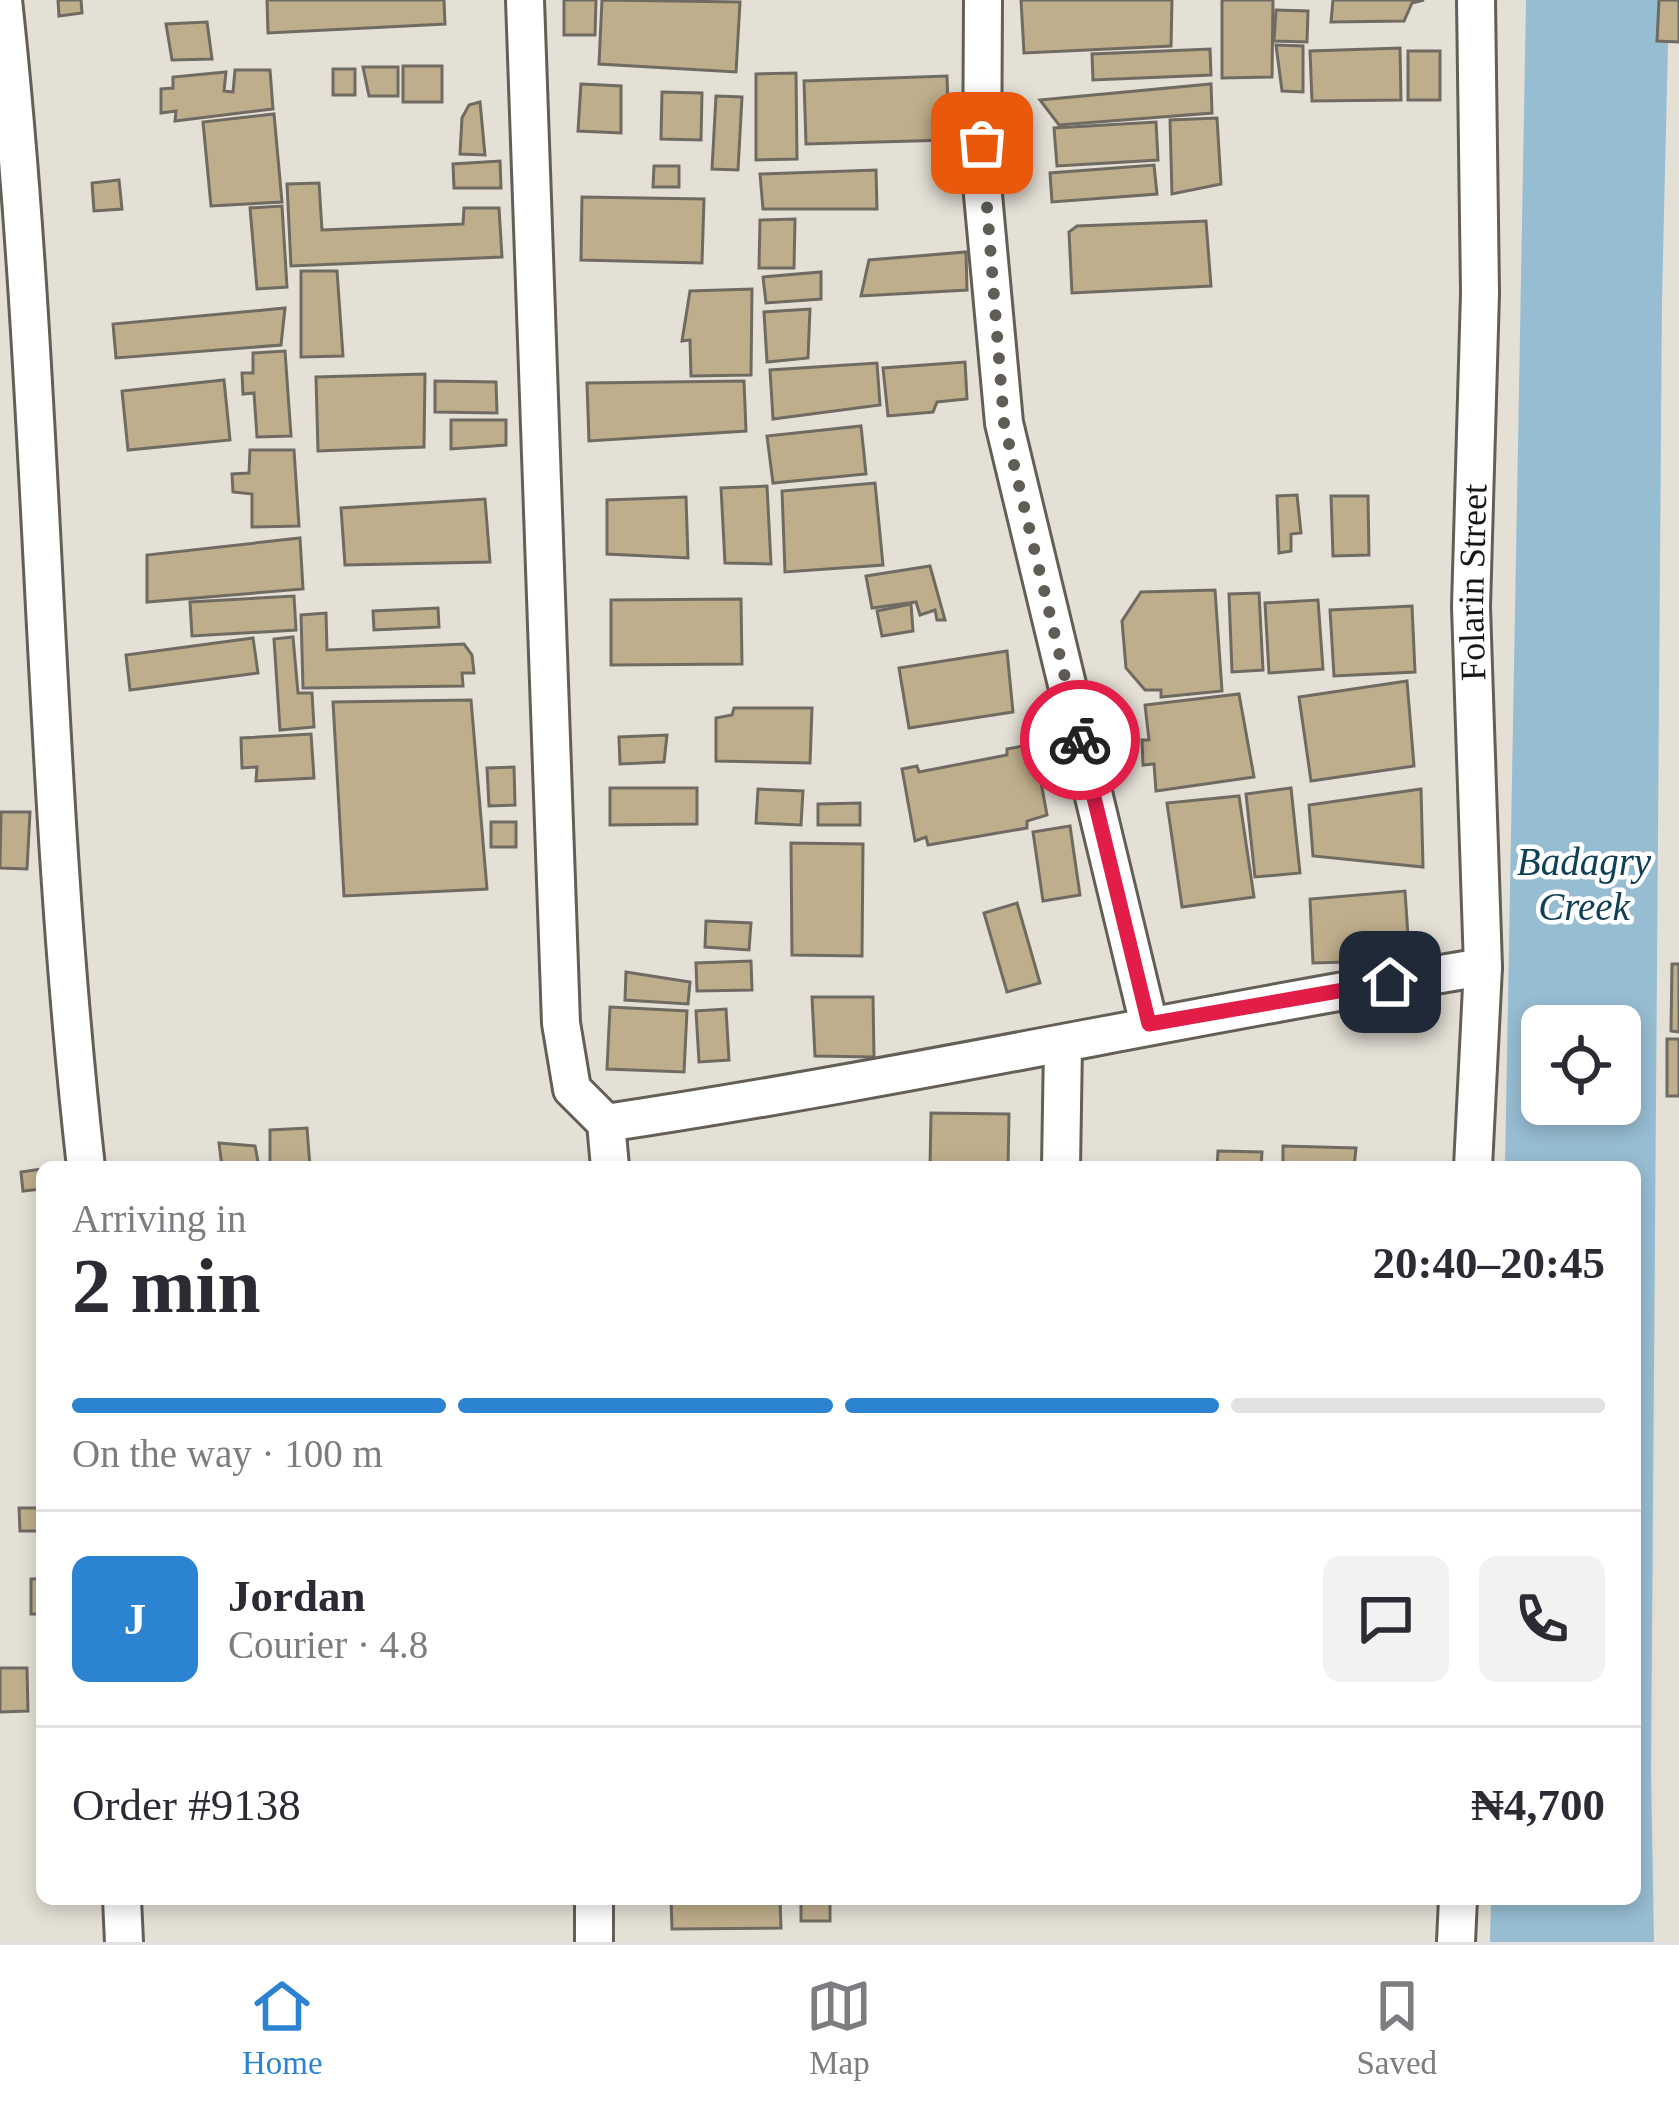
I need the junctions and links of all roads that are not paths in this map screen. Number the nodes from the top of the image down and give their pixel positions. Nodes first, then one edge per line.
1 (3, 0) edge
2 (525, 0) edge
3 (982, 0) edge
4 (1476, 0) edge
5 (5, 58) edge
6 (1483, 967) junction
7 (1149, 1024) junction
8 (1063, 1045) junction
9 (606, 1123) junction
10 (85, 1161) edge
11 (609, 1161) edge
12 (1061, 1161) edge
13 (1473, 1161) edge
14 (122, 1905) edge
15 (594, 1905) edge
16 (1457, 1905) edge
17 (124, 1942) edge
18 (594, 1942) edge
19 (1456, 1942) edge

1 - 5 street
2 - 9 street
3 - 7 street
4 - 6 street, Folarin Street
5 - 10 street
6 - 7 street
6 - 13 street, Folarin Street
7 - 8 street
8 - 9 street
8 - 12 street
9 - 11 street
14 - 17 street
15 - 18 street
16 - 19 street

